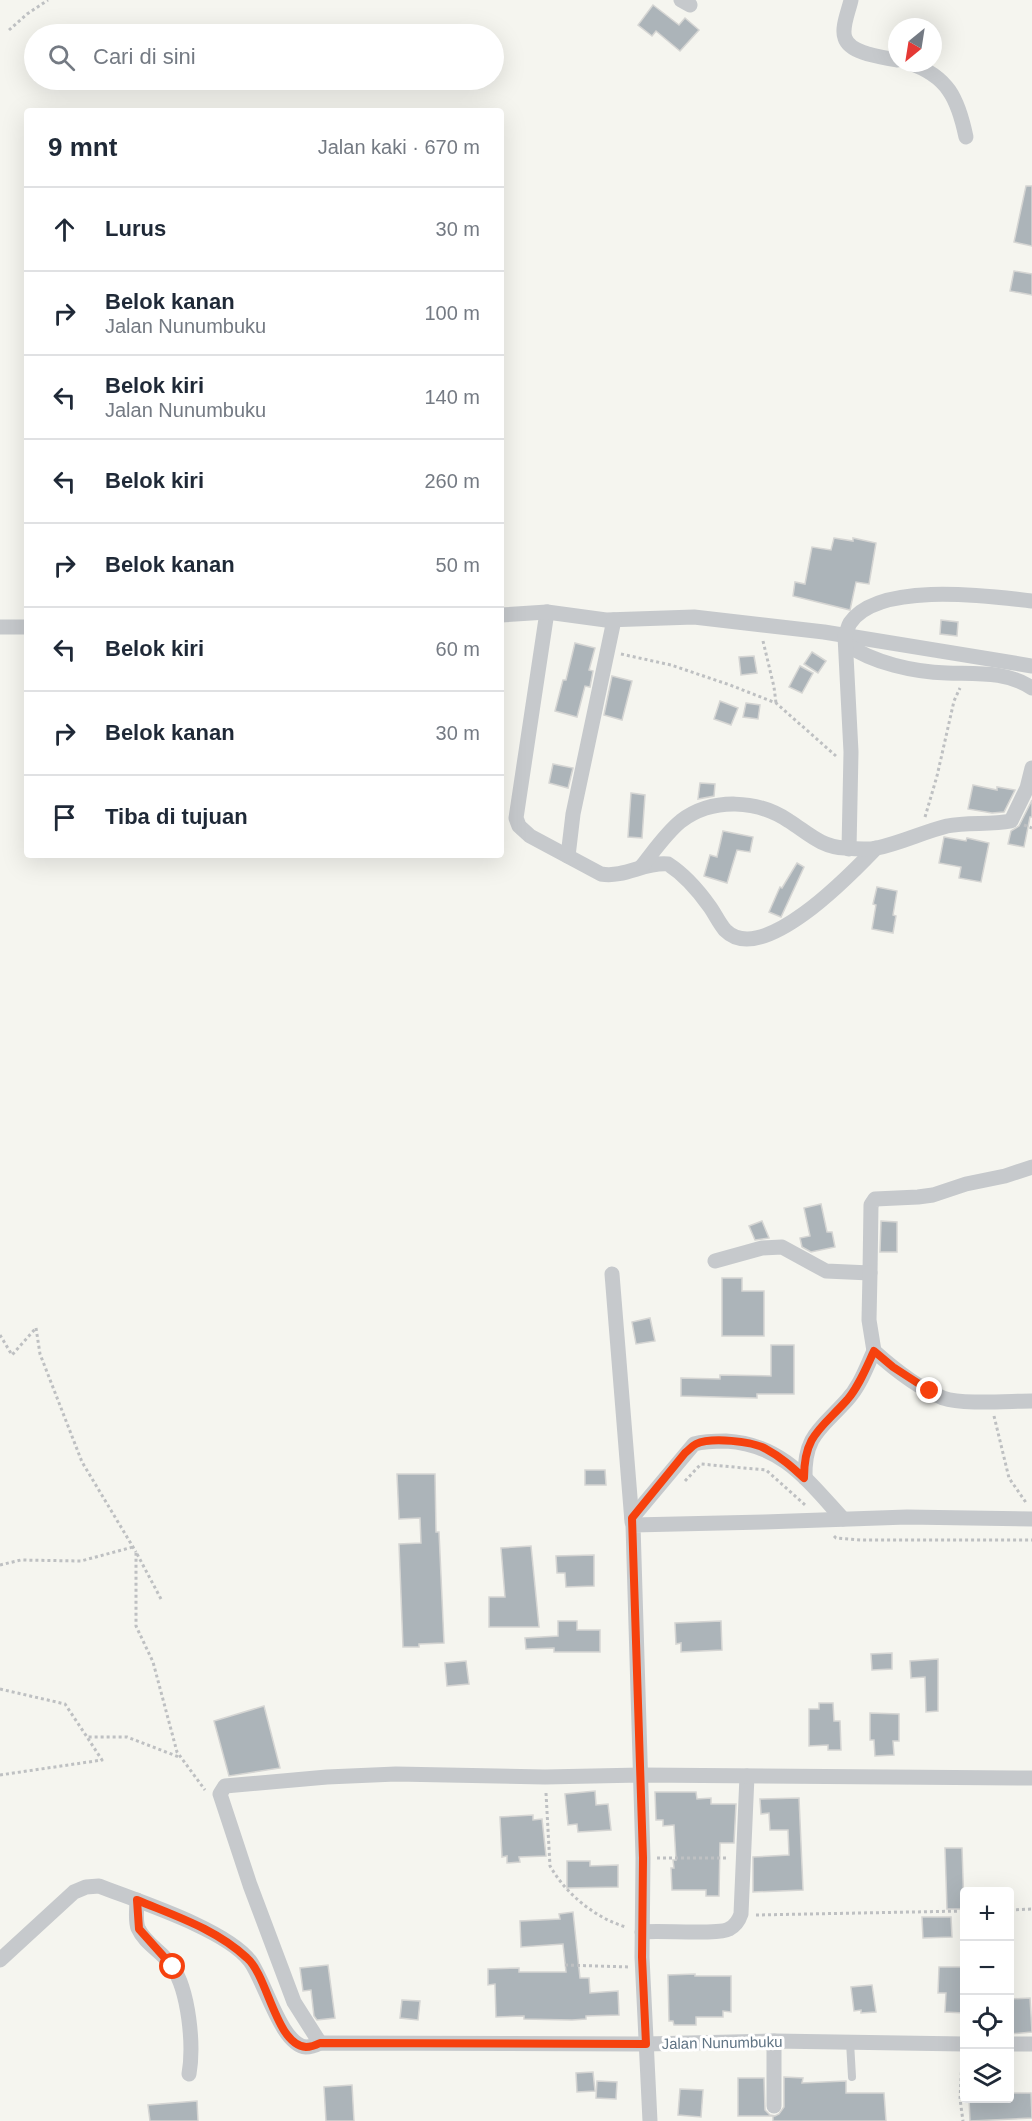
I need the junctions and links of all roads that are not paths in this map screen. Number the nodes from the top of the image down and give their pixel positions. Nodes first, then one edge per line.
1 (851, 0) edge
2 (888, 58) edge
3 (929, 72) edge
4 (966, 136) dead end
5 (1032, 601) edge
6 (547, 612) junction
7 (504, 615) edge
8 (614, 620) junction
9 (0, 627) edge
10 (24, 627) edge
11 (846, 640) junction
12 (1032, 666) edge
13 (1032, 688) edge
14 (1032, 768) edge
15 (876, 848) junction
16 (849, 849) junction
17 (568, 856) junction
18 (642, 866) junction
19 (1032, 1167) edge
20 (715, 1261) dead end
21 (870, 1273) junction
22 (612, 1274) dead end
23 (874, 1351) junction
24 (1032, 1401) edge
25 (804, 1478) junction
26 (843, 1519) junction
27 (1032, 1519) edge
28 (632, 1521) junction
29 (640, 1775) junction
30 (747, 1776) junction
31 (1032, 1778) edge
32 (137, 1900) junction
33 (642, 1932) junction
34 (0, 1960) edge
35 (774, 2041) junction
36 (850, 2042) junction
37 (320, 2043) junction
38 (646, 2044) junction
39 (960, 2044) edge
40 (1014, 2044) edge
41 (1032, 2044) edge
42 (189, 2074) dead end
43 (852, 2077) dead end
44 (774, 2106) dead end
45 (650, 2121) edge

1 - 2 street
3 - 4 street
5 - 11 street
6 - 7 street
6 - 8 street
6 - 17 street
8 - 11 street
8 - 17 street
9 - 10 street
11 - 12 street
11 - 13 street
11 - 16 street
14 - 15 street
15 - 16 street
15 - 18 street
16 - 18 street
17 - 18 street
19 - 21 street
20 - 21 street
21 - 23 street
22 - 28 street
23 - 24 street
23 - 25 street
25 - 26 street
25 - 28 street
26 - 27 street
26 - 28 street
28 - 29 street
29 - 30 street
29 - 33 street
29 - 37 street
30 - 31 street
30 - 33 street
32 - 34 street, Jalan Nunumbuku
32 - 37 street, Jalan Nunumbuku
32 - 42 street
33 - 38 street
35 - 36 street, Jalan Nunumbuku
35 - 38 street, Jalan Nunumbuku
35 - 44 street
36 - 39 street, Jalan Nunumbuku
36 - 43 lane
37 - 38 street, Jalan Nunumbuku
38 - 45 street
40 - 41 street

